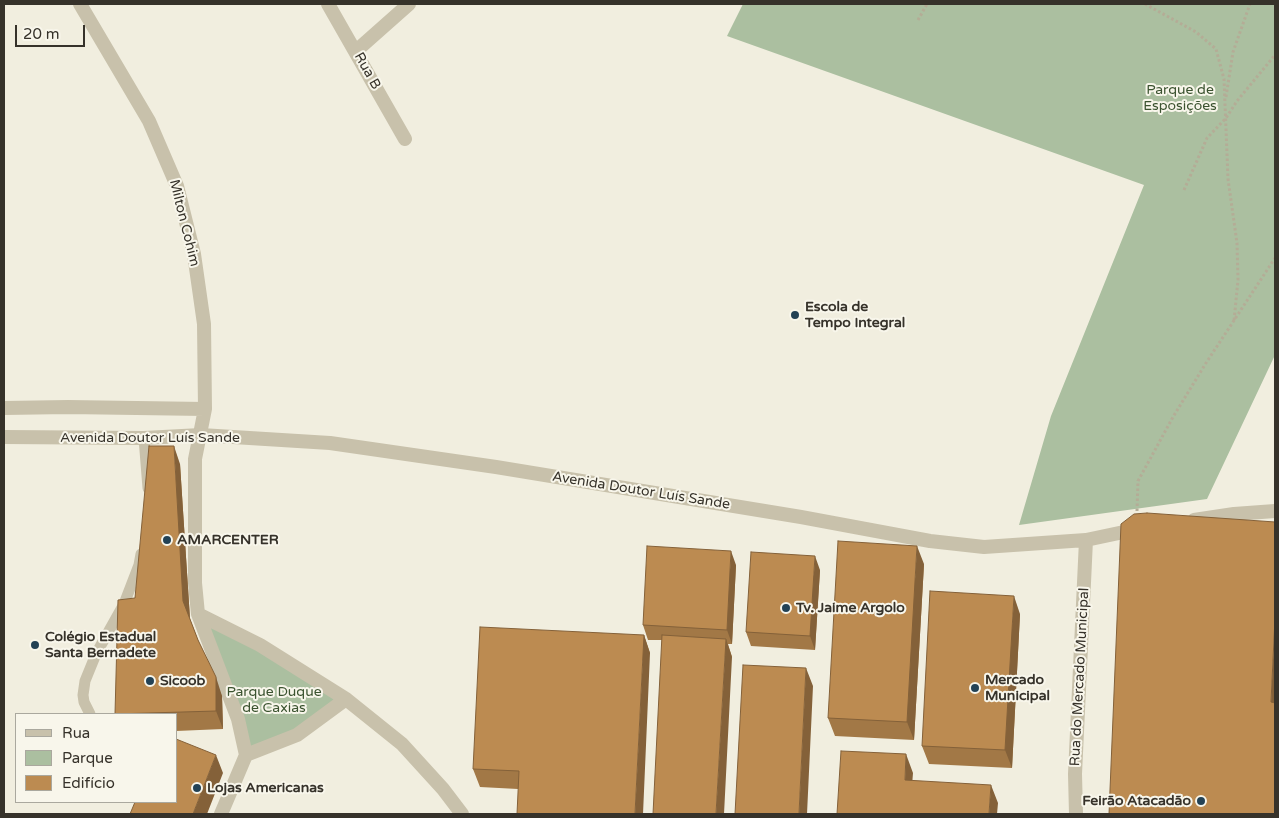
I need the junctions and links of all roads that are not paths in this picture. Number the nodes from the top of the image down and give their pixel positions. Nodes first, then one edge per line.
1 (80, 4) edge
2 (328, 4) edge
3 (409, 4) edge
4 (356, 51) junction
5 (405, 139) dead end
6 (4, 408) edge
7 (205, 409) junction
8 (201, 435) junction
9 (4, 437) edge
10 (144, 438) junction
11 (148, 500) edge
12 (1275, 511) edge
13 (1184, 522) edge
14 (1156, 526) edge
15 (1086, 540) junction
16 (142, 546) edge
17 (198, 614) junction
18 (346, 699) junction
19 (90, 713) edge
20 (246, 755) junction
21 (222, 814) edge
22 (462, 814) edge
23 (1076, 814) edge

1 - 7 street, Milton Cohim
2 - 4 street, Rua B
3 - 4 street
4 - 5 street, Rua B
6 - 7 street
7 - 8 street, Milton Cohim
8 - 10 street, Avenida Doutor Luís Sande
8 - 15 street, Avenida Doutor Luís Sande
8 - 17 street, Milton Cohim
9 - 10 street, Avenida Doutor Luís Sande
10 - 11 lane
12 - 13 street
14 - 15 street, Avenida Doutor Luís Sande
15 - 23 street, Rua do Mercado Municipal
16 - 19 lane
17 - 18 street
17 - 20 street, Milton Cohim
18 - 20 street
18 - 22 street
20 - 21 street

